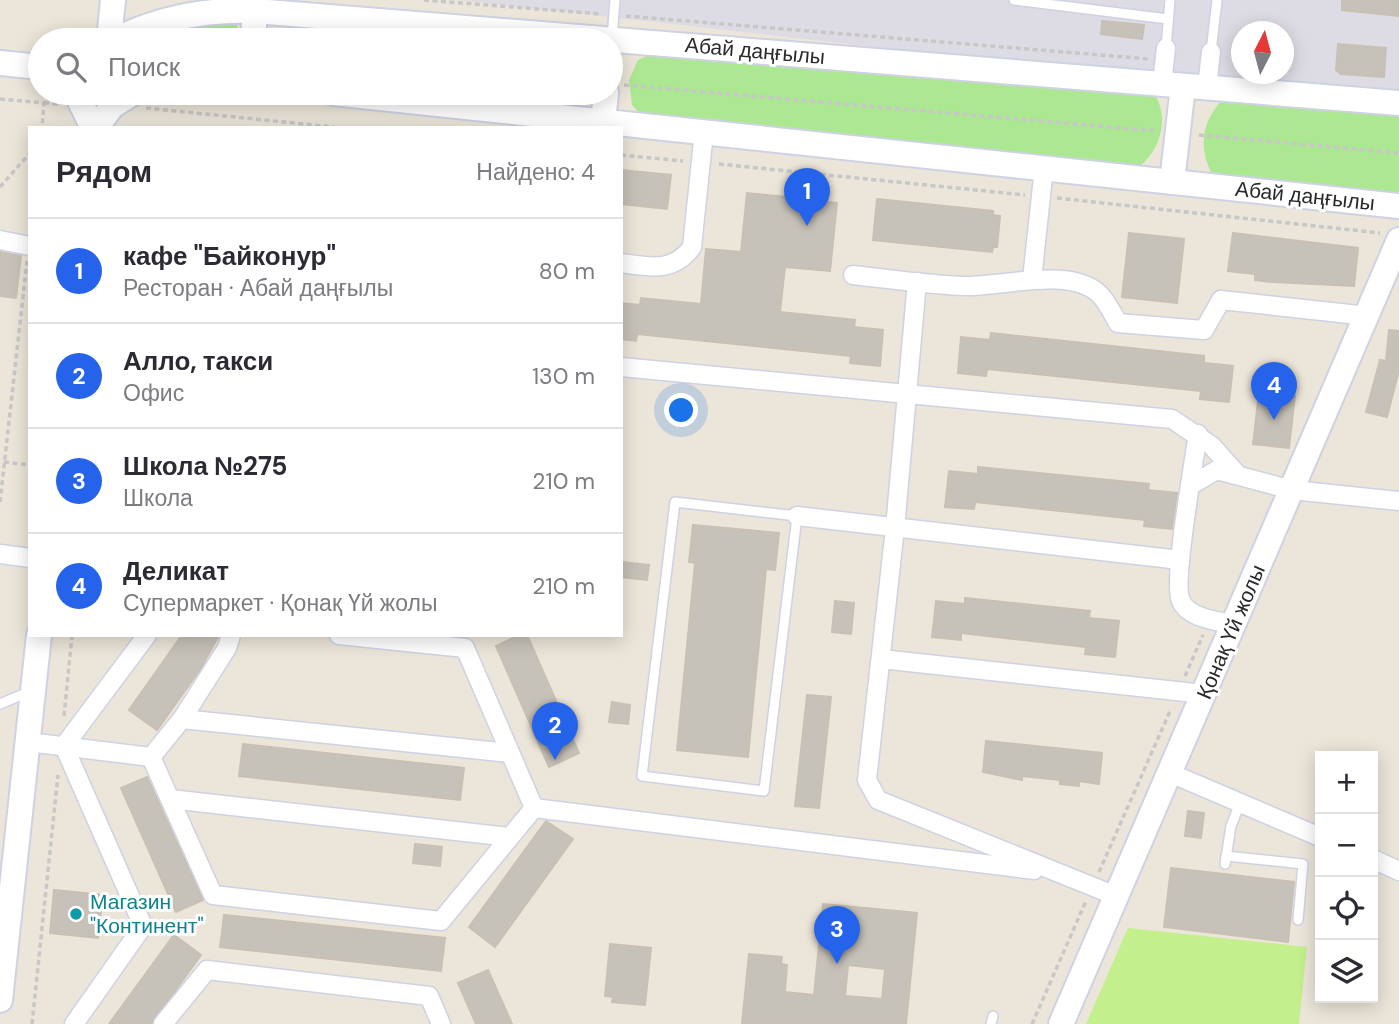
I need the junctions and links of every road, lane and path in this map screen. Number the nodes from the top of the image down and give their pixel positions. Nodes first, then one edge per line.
1 (113, 0) edge
2 (210, 0) edge
3 (424, 0) edge
4 (615, 0) edge
5 (1014, 0) edge
6 (1170, 0) edge
7 (1217, 0) edge
8 (245, 8) edge
9 (1168, 19) junction
10 (110, 28) edge
11 (144, 28) edge
12 (250, 28) edge
13 (517, 28) edge
14 (574, 28) edge
15 (613, 28) edge
16 (623, 36) edge
17 (623, 36) edge
18 (1211, 52) joint
19 (0, 64) edge
20 (28, 66) edge
21 (1177, 73) junction
22 (623, 85) edge
23 (0, 99) edge
24 (28, 102) edge
25 (1399, 103) edge
26 (44, 105) edge
27 (82, 105) edge
28 (99, 105) edge
29 (116, 105) edge
30 (175, 105) edge
31 (449, 105) edge
32 (605, 105) edge
33 (603, 121) junction
34 (42, 126) edge
35 (93, 126) edge
36 (94, 126) edge
37 (96, 126) edge
38 (328, 126) edge
39 (704, 132) junction
40 (1177, 133) junction
41 (1399, 153) edge
42 (28, 155) edge
43 (623, 155) edge
44 (701, 163) junction
45 (1044, 168) junction
46 (1172, 182) junction
47 (0, 187) edge
48 (1041, 196) junction
49 (1399, 206) edge
50 (1394, 237) edge
51 (0, 240) edge
52 (28, 246) edge
53 (28, 255) edge
54 (623, 263) edge
55 (853, 275) dead end
56 (1032, 279) junction
57 (917, 282) junction
58 (1368, 316) junction
59 (623, 367) edge
60 (907, 394) junction
61 (1198, 434) junction
62 (5, 461) junction
63 (28, 465) edge
64 (1236, 473) junction
65 (1191, 485) junction
66 (1292, 490) junction
67 (1399, 500) edge
68 (0, 502) edge
69 (797, 516) junction
70 (895, 528) junction
71 (0, 555) edge
72 (28, 558) edge
73 (1180, 560) junction
74 (1222, 622) junction
75 (39, 637) edge
76 (72, 637) edge
77 (145, 637) edge
78 (230, 637) edge
79 (359, 637) edge
80 (881, 659) junction
81 (33, 689) junction
82 (1178, 692) junction
83 (1204, 694) junction
84 (0, 704) edge
85 (182, 719) junction
86 (28, 742) junction
87 (63, 746) junction
88 (510, 753) junction
89 (151, 757) junction
90 (1170, 773) junction
91 (170, 799) junction
92 (1240, 803) junction
93 (534, 808) junction
94 (1315, 835) edge
95 (510, 837) junction
96 (1378, 861) edge
97 (1399, 871) edge
98 (1052, 872) junction
99 (1093, 887) junction
100 (1116, 897) junction
101 (1298, 920) dead end
102 (3, 942) edge
103 (0, 1000) edge
104 (32, 1024) edge
105 (74, 1024) edge
106 (163, 1024) edge
107 (441, 1024) edge
108 (1032, 1024) edge
109 (1061, 1024) edge

1 - 10 main road
2 - 8 main road
3 - 14 path
4 - 15 lane
5 - 9 lane
6 - 9 lane
7 - 18 lane
8 - 11 main road, Абай даңғылы
8 - 12 main road
8 - 13 main road, Абай даңғылы
9 - 21 lane
16 - 21 main road, Абай даңғылы
17 - 21 path
18 - 21 street
19 - 20 main road
21 - 25 main road, Абай даңғылы
21 - 40 main road
22 - 40 path
23 - 24 path
26 - 34 path
27 - 35 main road
28 - 36 main road
29 - 37 main road
30 - 38 path
31 - 33 main road, Абай даңғылы
32 - 33 main road
33 - 39 main road, Абай даңғылы
39 - 44 street
39 - 45 main road, Абай даңғылы
40 - 41 path
40 - 46 main road
42 - 47 path
43 - 44 path
44 - 48 path
44 - 54 street
45 - 46 main road, Абай даңғылы
45 - 48 street
46 - 49 main road, Абай даңғылы
48 - 50 path
48 - 56 street
50 - 58 main road, Қонақ Үй жолы
51 - 52 street
53 - 62 path
55 - 57 street
56 - 57 street
56 - 58 street
57 - 60 street
58 - 66 main road, Қонақ Үй жолы
59 - 60 street
60 - 61 street
60 - 70 street
61 - 64 street
61 - 65 street
62 - 63 path
62 - 68 path
64 - 65 street
64 - 66 street
65 - 73 street
66 - 67 street
66 - 74 main road, Қонақ Үй жолы
69 - 69 lane
69 - 70 street
70 - 73 street
70 - 80 street
71 - 72 street
73 - 74 street
74 - 82 path
74 - 83 main road, Қонақ Үй жолы
75 - 81 main road
76 - 87 path
77 - 87 street
78 - 85 street
79 - 88 street
80 - 82 street
80 - 98 street
81 - 84 lane
81 - 86 main road
82 - 83 street
82 - 99 path
83 - 90 main road, Қонақ Үй жолы
85 - 88 street
85 - 89 street
86 - 87 street
86 - 102 main road
87 - 89 street
87 - 104 path
87 - 105 street
88 - 93 street
89 - 91 street
90 - 92 street
90 - 100 main road, Қонақ Үй жолы
91 - 95 street
91 - 95 street
92 - 94 street
92 - 101 lane
93 - 95 street
93 - 98 street
96 - 97 street
98 - 99 street
99 - 100 street
99 - 108 path
100 - 109 main road, Қонақ Үй жолы
102 - 103 main road
106 - 107 street

